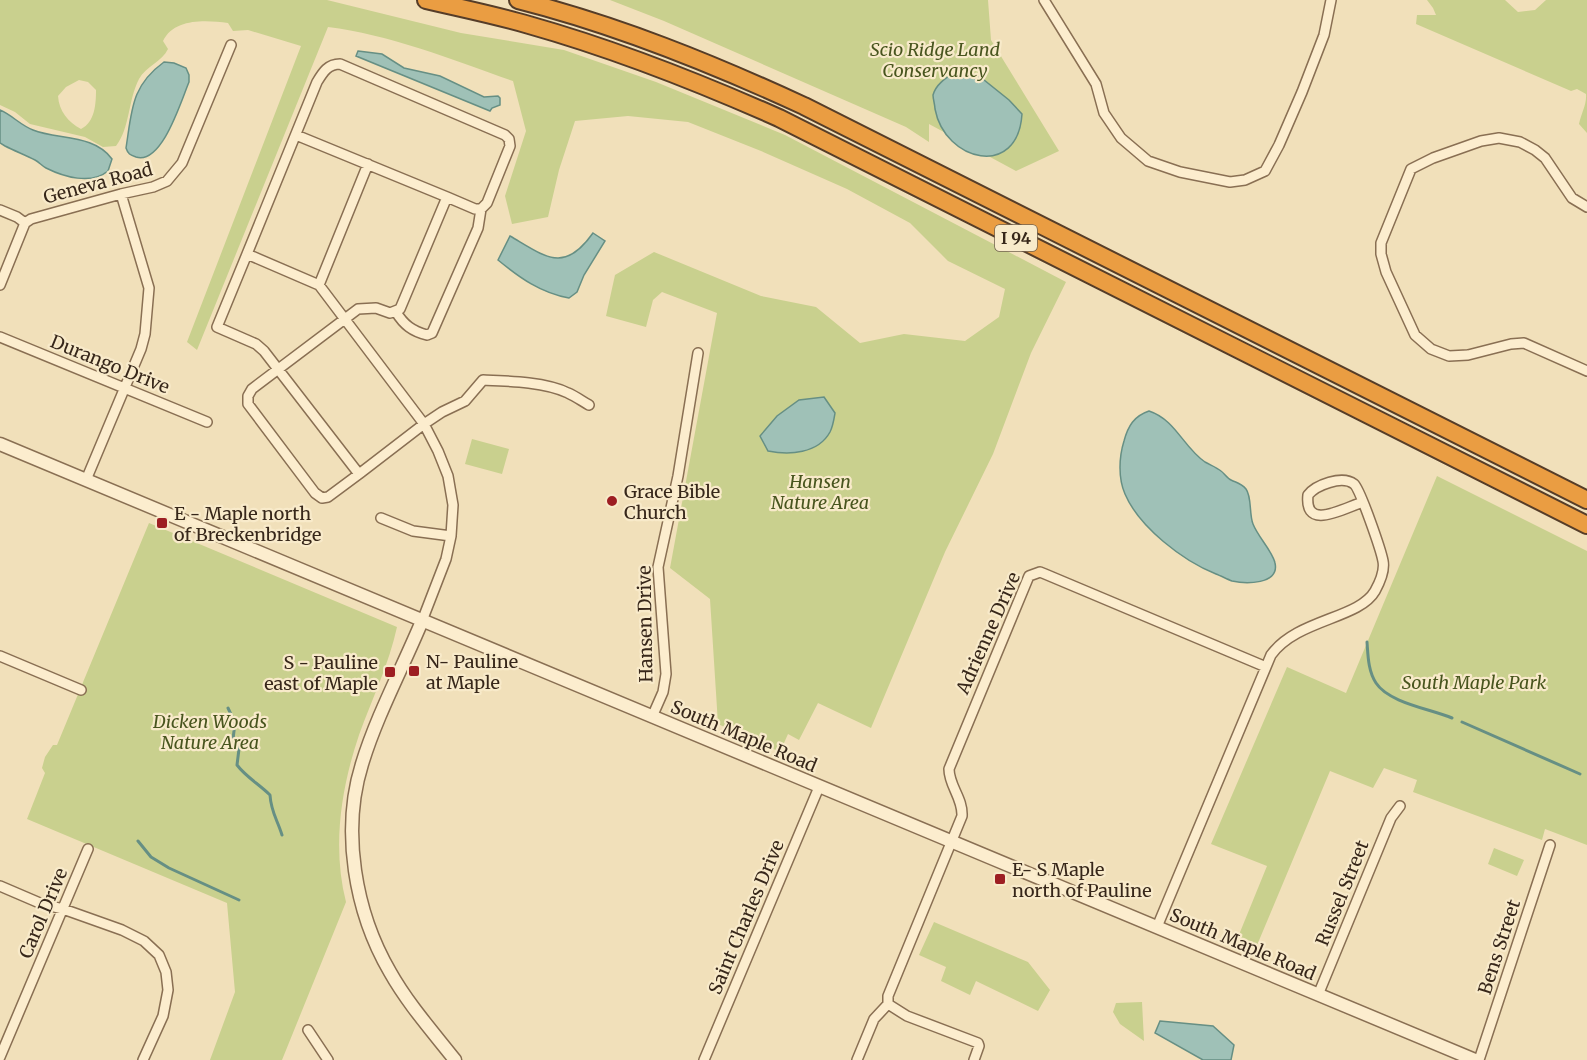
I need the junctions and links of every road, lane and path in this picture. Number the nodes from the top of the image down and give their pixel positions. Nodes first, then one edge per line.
1 (426, 0) edge
2 (518, 0) edge
3 (1044, 0) edge
4 (1331, 0) edge
5 (231, 45) dead end
6 (296, 135) junction
7 (368, 164) junction
8 (121, 194) junction
9 (447, 197) junction
10 (1587, 207) edge
11 (481, 209) junction
12 (0, 210) edge
13 (25, 223) junction
14 (247, 254) junction
15 (0, 285) edge
16 (319, 285) junction
17 (396, 312) junction
18 (344, 320) junction
19 (0, 337) edge
20 (698, 353) dead end
21 (278, 369) junction
22 (1587, 371) edge
23 (123, 388) junction
24 (589, 405) dead end
25 (207, 422) dead end
26 (424, 424) junction
27 (0, 444) edge
28 (359, 474) junction
29 (86, 480) junction
30 (1587, 500) edge
31 (1363, 502) junction
32 (381, 518) dead end
33 (1587, 525) edge
34 (451, 536) junction
35 (422, 621) junction
36 (0, 656) edge
37 (1266, 667) junction
38 (81, 690) dead end
39 (652, 717) junction
40 (819, 787) junction
41 (1400, 806) dead end
42 (951, 842) junction
43 (1550, 845) dead end
44 (88, 849) dead end
45 (0, 886) edge
46 (63, 909) junction
47 (1157, 927) junction
48 (1318, 995) junction
49 (888, 1004) junction
50 (308, 1030) dead end
51 (0, 1057) edge
52 (143, 1060) edge
53 (328, 1060) edge
54 (455, 1060) edge
55 (704, 1060) edge
56 (857, 1060) edge
57 (974, 1060) edge
58 (1477, 1060) edge

1 - 33 highway, I 94
2 - 30 highway, I 94
3 - 4 street
5 - 8 street, Geneva Road
6 - 7 street
6 - 11 street
6 - 14 street
7 - 9 street
7 - 16 street
8 - 13 street, Geneva Road
8 - 23 street
9 - 11 street
9 - 17 street
10 - 22 street
11 - 17 street
12 - 13 street, Geneva Road
13 - 15 street
14 - 16 street
14 - 21 street
16 - 18 street
17 - 18 street
18 - 21 street
18 - 26 street
19 - 23 street, Durango Drive
20 - 39 street, Hansen Drive
21 - 28 street
21 - 28 street
23 - 25 street, Durango Drive
23 - 29 street
24 - 26 street
26 - 28 street
26 - 34 street
27 - 29 street, South Maple Road
29 - 35 street, South Maple Road
31 - 31 street
31 - 37 street
32 - 34 street
34 - 35 street
35 - 39 street, South Maple Road
35 - 54 street
36 - 38 street
37 - 42 street, Adrienne Drive
37 - 47 street
39 - 40 street, South Maple Road
40 - 42 street, South Maple Road
40 - 55 street, Saint Charles Drive
41 - 48 street, Russel Street
42 - 47 street, South Maple Road
42 - 49 street
43 - 58 street, Bens Street
44 - 46 street, Carol Drive
45 - 46 street
46 - 51 street, Carol Drive
46 - 52 street
47 - 48 street, South Maple Road
48 - 58 street, South Maple Road
49 - 56 street
49 - 57 street
50 - 53 street

